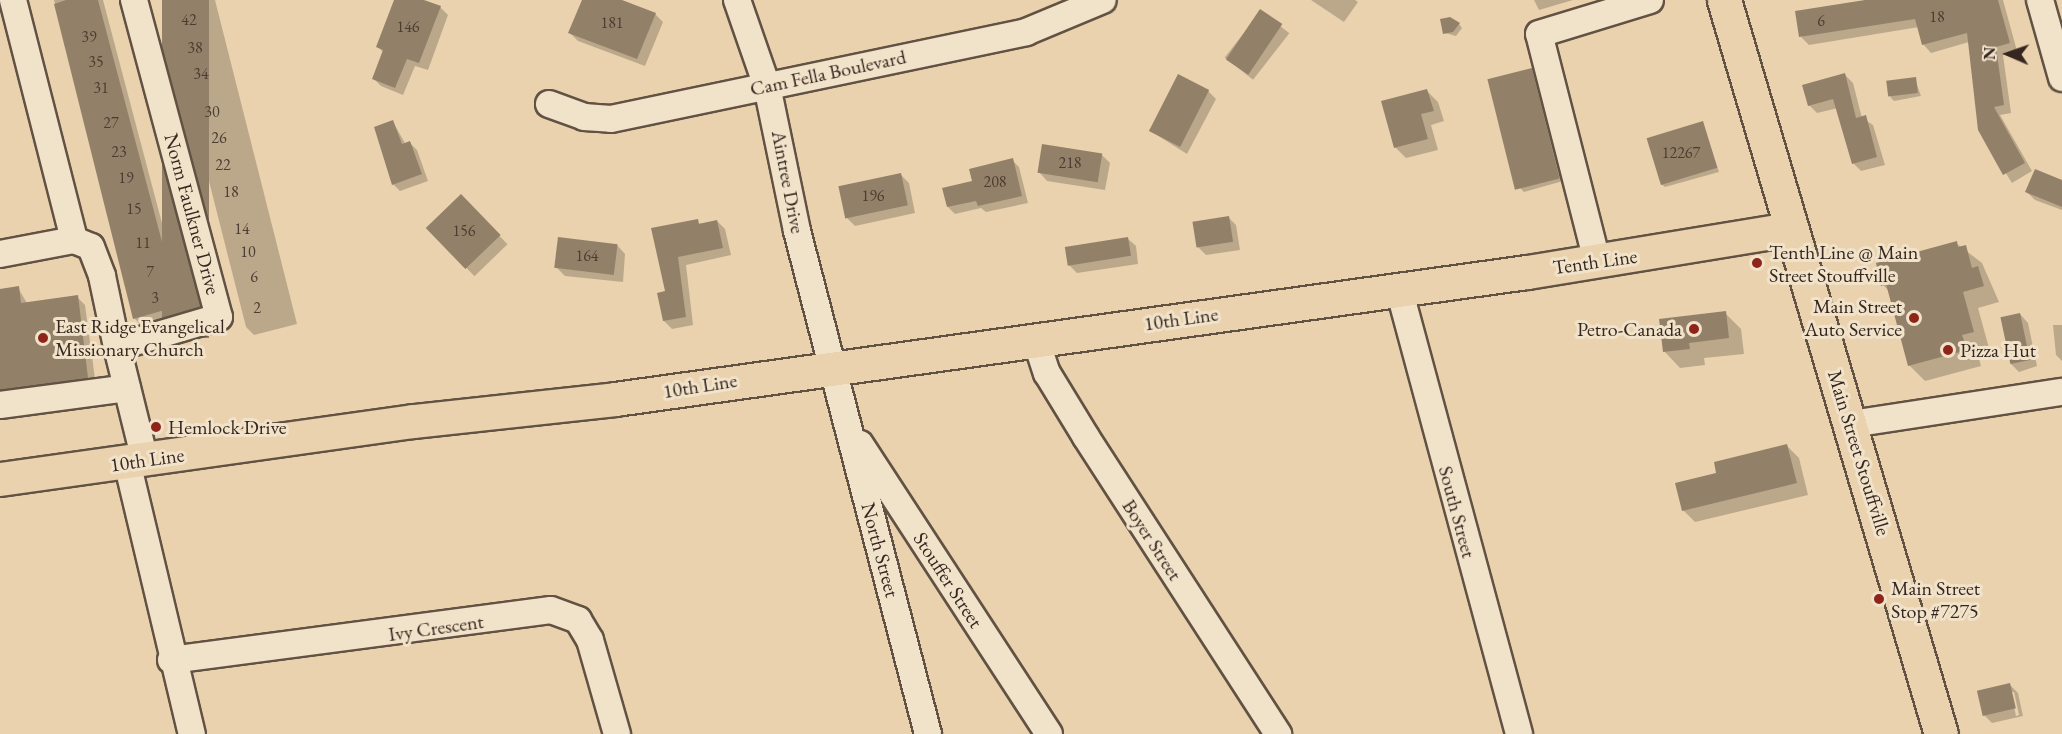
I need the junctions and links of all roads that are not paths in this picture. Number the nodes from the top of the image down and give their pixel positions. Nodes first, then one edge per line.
1 (13, 0) edge
2 (134, 0) edge
3 (738, 0) edge
4 (1103, 0) edge
5 (1650, 0) edge
6 (1724, 0) edge
7 (2040, 0) edge
8 (2062, 78) edge
9 (767, 86) junction
10 (549, 104) dead end
11 (1789, 229) junction
12 (74, 240) junction
13 (0, 254) edge
14 (1597, 261) junction
15 (1399, 289) junction
16 (1036, 340) junction
17 (117, 347) junction
18 (832, 366) junction
19 (127, 388) junction
20 (2062, 392) edge
21 (0, 405) edge
22 (1852, 424) junction
23 (848, 426) junction
24 (136, 461) junction
25 (0, 479) edge
26 (171, 660) junction
27 (192, 734) edge
28 (617, 734) edge
29 (928, 734) edge
30 (1048, 734) edge
31 (1278, 734) edge
32 (1519, 734) edge
33 (1941, 734) edge

1 - 12 street
2 - 17 street, Norm Faulkner Drive
3 - 9 street, Aintree Drive
4 - 9 street, Cam Fella Boulevard
5 - 14 street
6 - 11 main road, Main Street Stouffville
7 - 8 street
9 - 10 street, Cam Fella Boulevard
9 - 18 street, Aintree Drive
11 - 14 main road, Tenth Line
11 - 22 main road, Main Street Stouffville
12 - 13 street
12 - 17 street
14 - 15 main road, Tenth Line
15 - 16 main road, 10th Line
15 - 32 street, South Street
16 - 18 main road, 10th Line
16 - 31 street, Boyer Street
17 - 19 street
18 - 23 street, North Street
18 - 24 main road, 10th Line
19 - 21 street
19 - 24 street
20 - 22 street
22 - 33 main road, Main Street Stouffville
23 - 29 street, North Street
23 - 30 street, Stouffer Street
24 - 25 main road, 10th Line
24 - 26 street
26 - 27 street
26 - 28 street, Ivy Crescent

